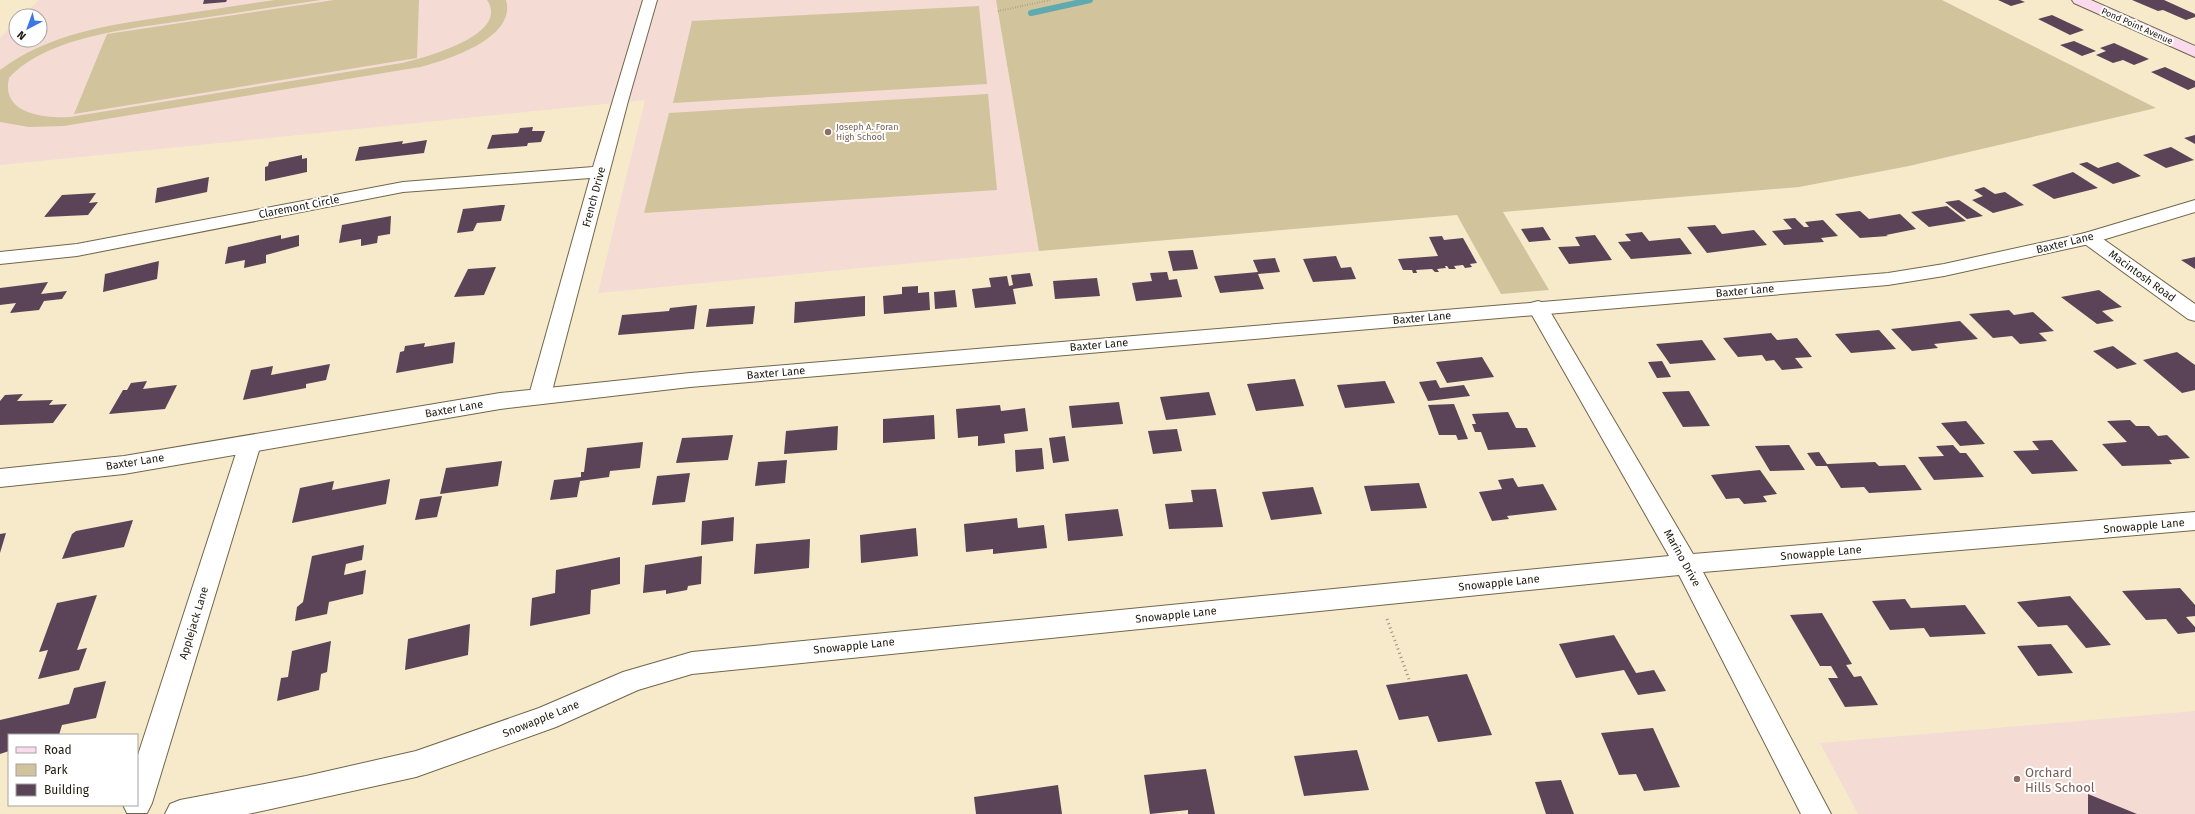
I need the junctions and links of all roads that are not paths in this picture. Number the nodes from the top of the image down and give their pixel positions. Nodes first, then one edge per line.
1 (650, 0) edge
2 (2079, 0) edge
3 (2195, 52) edge
4 (600, 172) junction
5 (2195, 206) edge
6 (2089, 238) junction
7 (0, 258) edge
8 (1538, 308) junction
9 (2195, 314) edge
10 (540, 395) junction
11 (250, 444) junction
12 (0, 478) edge
13 (2195, 521) edge
14 (1686, 564) junction
15 (138, 801) edge
16 (180, 814) edge
17 (1816, 814) edge

1 - 4 street, French Drive
2 - 3 main road, Pond Point Avenue
4 - 7 street, Claremont Circle
4 - 10 street, French Drive
5 - 6 street, Baxter Lane
6 - 8 street, Baxter Lane
6 - 9 street, Macintosh Road
8 - 10 street, Baxter Lane
8 - 14 street, Marino Drive
10 - 11 street, Baxter Lane
11 - 12 street, Baxter Lane
11 - 15 street, Applejack Lane
13 - 14 street, Snowapple Lane
14 - 16 street, Snowapple Lane
14 - 17 street, Marino Drive

